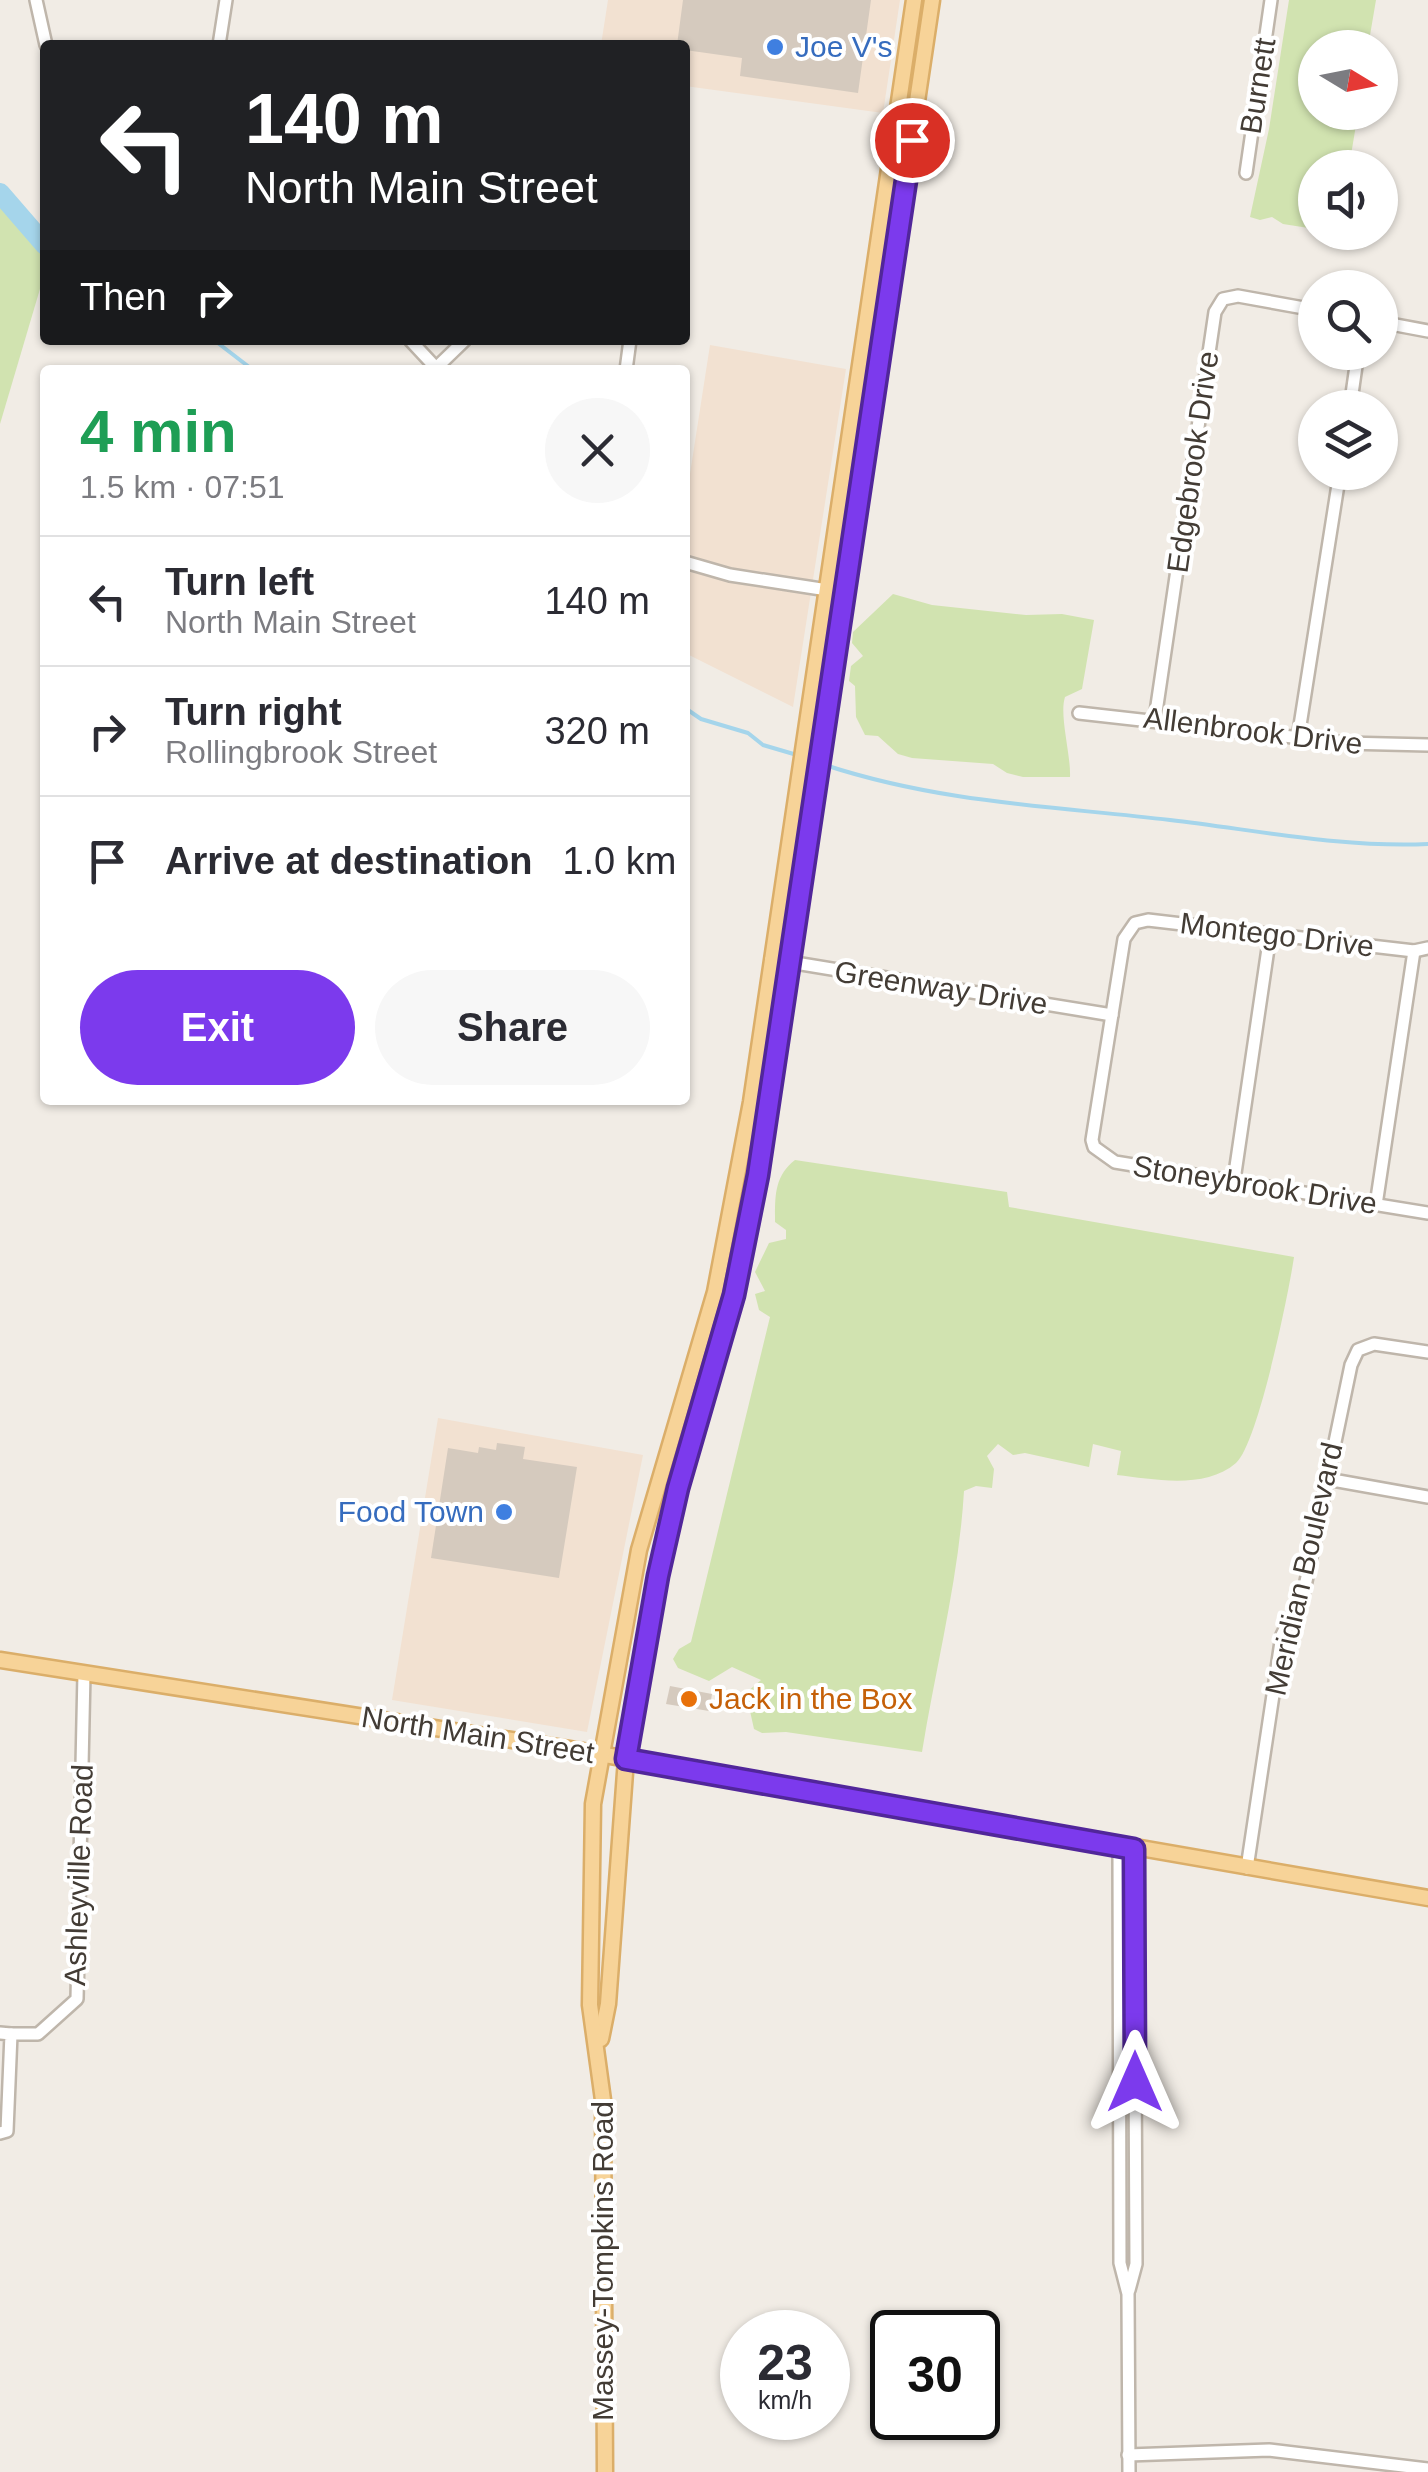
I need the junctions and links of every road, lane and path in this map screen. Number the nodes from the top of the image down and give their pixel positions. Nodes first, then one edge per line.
1 (36, 0) edge
2 (226, 0) edge
3 (914, 0) edge
4 (932, 0) edge
5 (1271, 0) edge
6 (45, 40) edge
7 (220, 40) edge
8 (1246, 173) dead end
9 (876, 242) junction
10 (896, 245) junction
11 (1298, 307) edge
12 (1398, 325) edge
13 (1428, 331) edge
14 (415, 345) edge
15 (461, 345) edge
16 (433, 365) edge
17 (441, 365) edge
18 (852, 418) junction
19 (870, 421) junction
20 (1337, 490) edge
21 (690, 563) edge
22 (825, 589) junction
23 (843, 592) junction
24 (1079, 713) dead end
25 (1155, 719) junction
26 (1298, 738) junction
27 (1428, 745) edge
28 (1270, 935) junction
29 (1428, 948) edge
30 (1414, 952) junction
31 (771, 960) junction
32 (788, 962) junction
33 (1112, 1015) junction
34 (1234, 1180) junction
35 (1376, 1204) junction
36 (1428, 1213) edge
37 (1428, 1352) edge
38 (1326, 1479) junction
39 (1428, 1497) edge
40 (0, 1660) edge
41 (84, 1672) junction
42 (600, 1754) junction
43 (626, 1759) junction
44 (1126, 1848) junction
45 (1247, 1868) junction
46 (1428, 1898) edge
47 (1120, 2010) junction
48 (1135, 2010) junction
49 (6, 2033) edge
50 (599, 2050) junction
51 (0, 2133) edge
52 (1136, 2154) junction
53 (1120, 2155) junction
54 (1128, 2294) junction
55 (1128, 2455) junction
56 (1428, 2469) edge
57 (605, 2472) edge
58 (1128, 2472) edge

1 - 6 street
2 - 7 street
3 - 9 main road, Massey-Tompkins Road
4 - 10 main road, Massey-Tompkins Road
5 - 8 street, Burnett
9 - 10 main road
9 - 18 main road, Massey-Tompkins Road
10 - 19 main road, Massey-Tompkins Road
11 - 25 street, Edgebrook Drive
12 - 13 street
14 - 16 street
15 - 17 street
18 - 19 main road
18 - 22 main road, Massey-Tompkins Road
19 - 23 main road, Massey-Tompkins Road
20 - 26 street
21 - 22 street
22 - 23 street
22 - 31 main road, Massey-Tompkins Road
23 - 32 main road, Massey-Tompkins Road
24 - 25 street, Allenbrook Drive
25 - 26 street, Allenbrook Drive
26 - 27 street, Allenbrook Drive
28 - 30 street, Montego Drive
28 - 33 street, Montego Drive
28 - 34 street
29 - 30 street, Montego Drive
30 - 35 street
31 - 32 street, Greenway Drive
31 - 42 main road, Massey-Tompkins Road
32 - 33 street, Greenway Drive
32 - 43 main road, Massey-Tompkins Road
33 - 34 street, Stoneybrook Drive
34 - 35 street, Stoneybrook Drive
35 - 36 street, Stoneybrook Drive
37 - 38 street, Meridian Boulevard
38 - 39 street
38 - 45 street, Meridian Boulevard
40 - 41 main road, North Main Street
41 - 42 main road, North Main Street
41 - 49 street, Ashleyville Road
42 - 43 main road, North Main Street
42 - 50 main road, Massey-Tompkins Road
43 - 44 main road, North Main Street
43 - 50 main road, Massey-Tompkins Road
44 - 45 main road, North Main Street
44 - 47 street
44 - 48 street
45 - 46 main road, North Main Street
47 - 48 street
47 - 53 street
48 - 52 street
49 - 51 street, Ashleyville Road
50 - 57 main road, Massey-Tompkins Road
52 - 53 street
52 - 54 street
53 - 54 street
54 - 55 street
55 - 56 street
55 - 58 street

